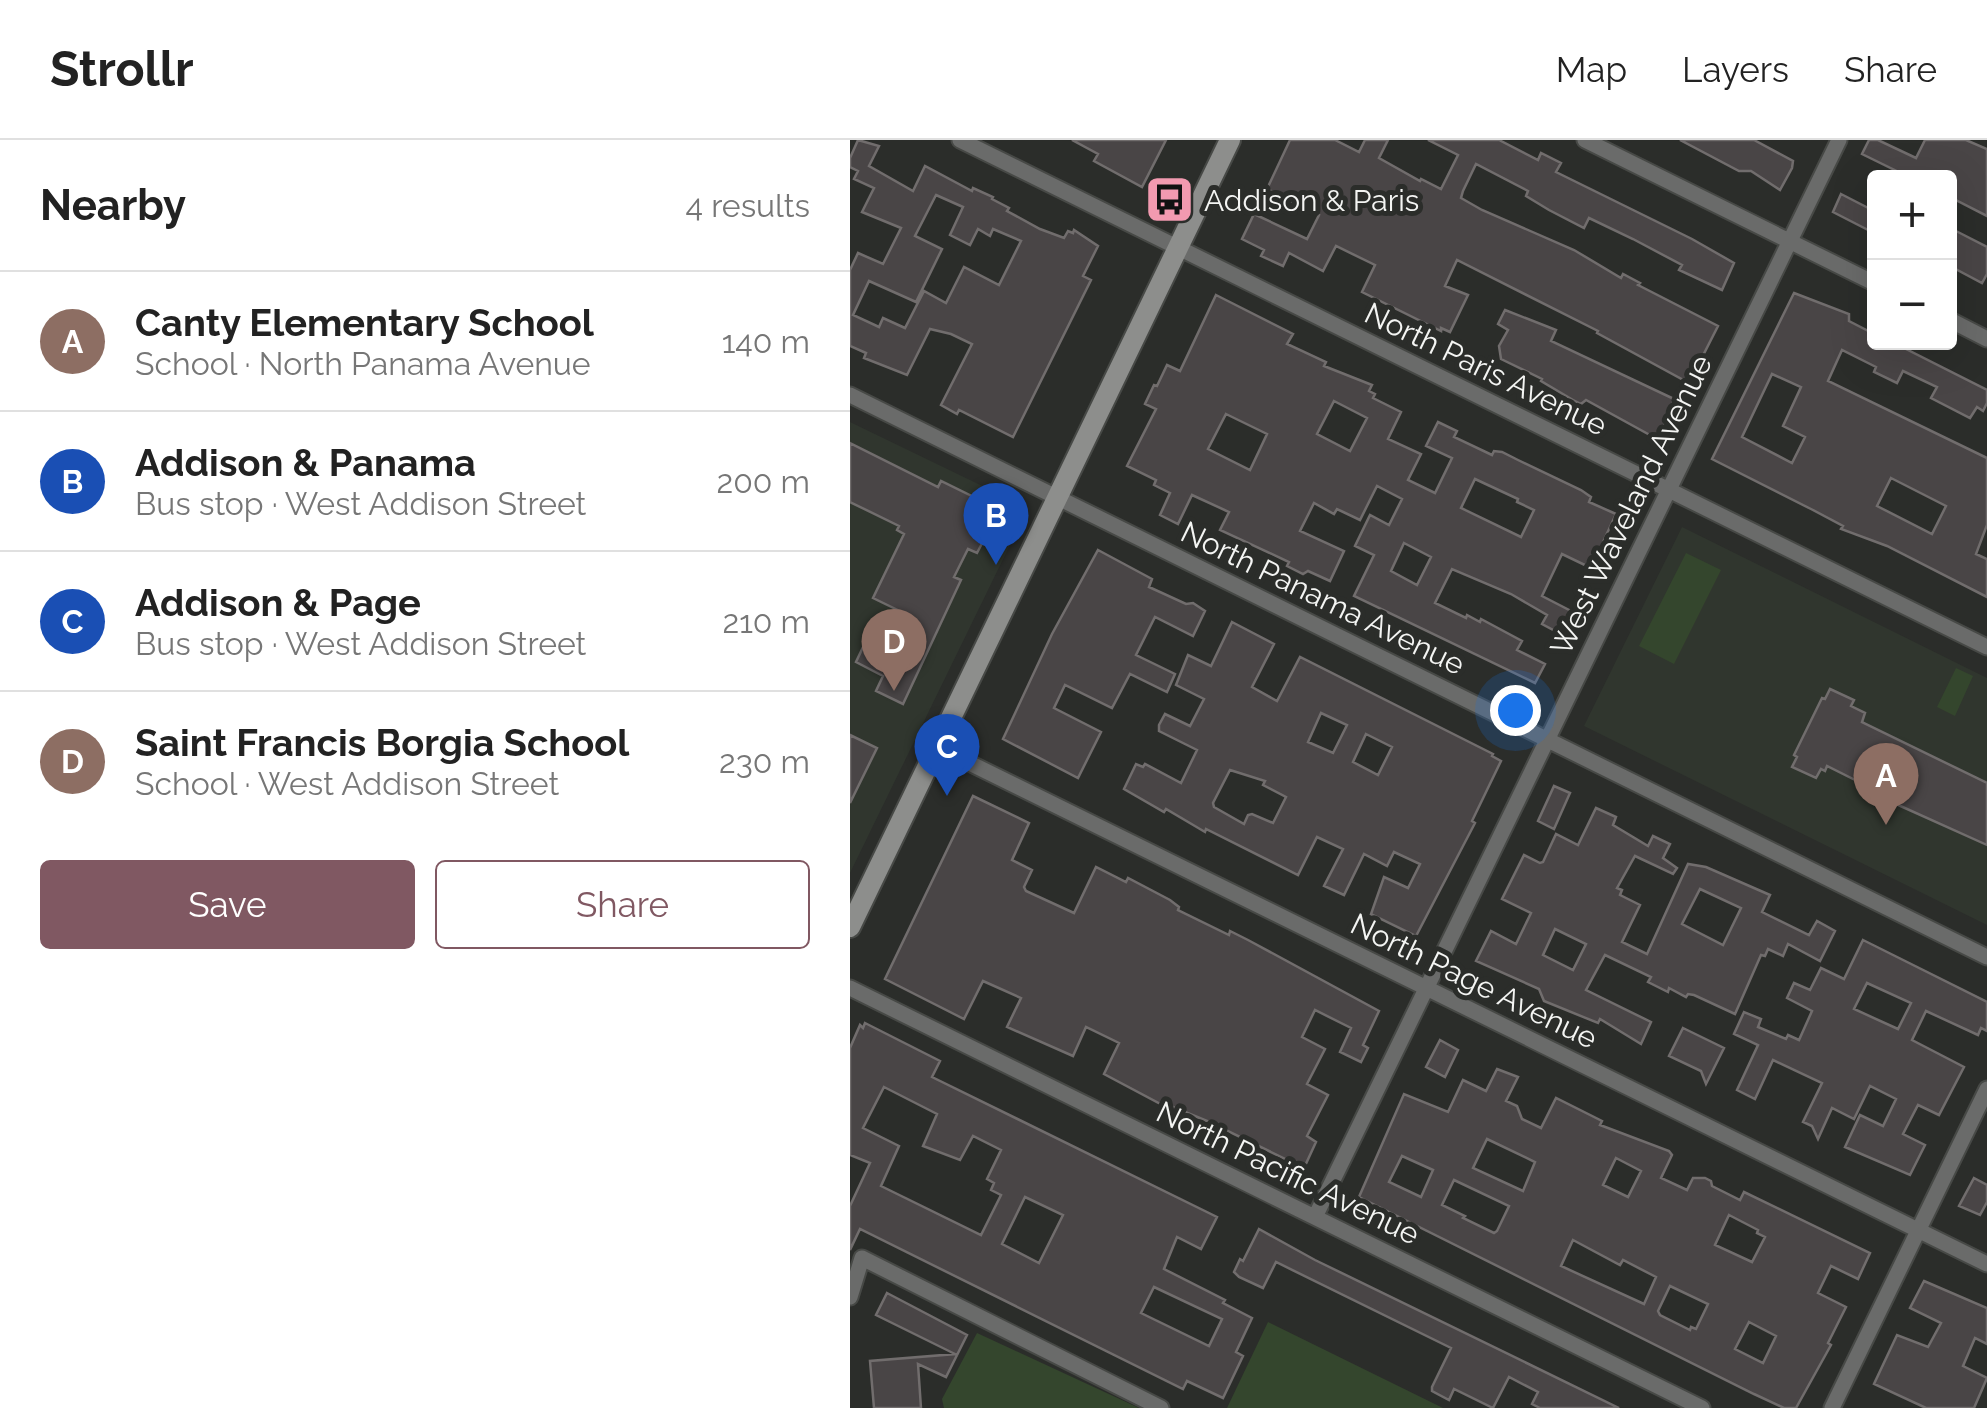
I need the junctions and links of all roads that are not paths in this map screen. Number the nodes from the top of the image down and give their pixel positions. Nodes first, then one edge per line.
1 (960, 140) edge
2 (1230, 140) edge
3 (1585, 140) edge
4 (1839, 140) edge
5 (1790, 241) junction
6 (1178, 248) junction
7 (1867, 280) edge
8 (1957, 324) edge
9 (1987, 339) edge
10 (850, 395) edge
11 (1668, 490) junction
12 (1057, 497) junction
13 (1987, 647) edge
14 (1547, 740) junction
15 (937, 747) junction
16 (850, 926) edge
17 (1987, 957) edge
18 (850, 988) edge
19 (1426, 988) junction
20 (1987, 1089) edge
21 (1315, 1218) junction
22 (1918, 1230) junction
23 (1987, 1264) edge
24 (850, 1297) edge
25 (1161, 1408) edge
26 (1702, 1408) edge
27 (1832, 1408) edge

1 - 6 street, North Paris Avenue
2 - 6 street
3 - 5 street
4 - 5 street, West Waveland Avenue
5 - 7 street
5 - 11 street, West Waveland Avenue
6 - 11 street, North Paris Avenue
6 - 12 street
8 - 9 street
10 - 12 street, North Panama Avenue
11 - 13 street, North Paris Avenue
11 - 14 street, West Waveland Avenue
12 - 14 street, North Panama Avenue
12 - 15 street
14 - 17 street, North Panama Avenue
14 - 19 street, West Waveland Avenue
15 - 16 street
15 - 19 street, North Page Avenue
18 - 21 street, North Pacific Avenue
19 - 21 street, West Waveland Avenue
19 - 22 street, North Page Avenue
20 - 22 street
21 - 26 street, North Pacific Avenue
22 - 23 street, North Page Avenue
22 - 27 street
24 - 25 street

